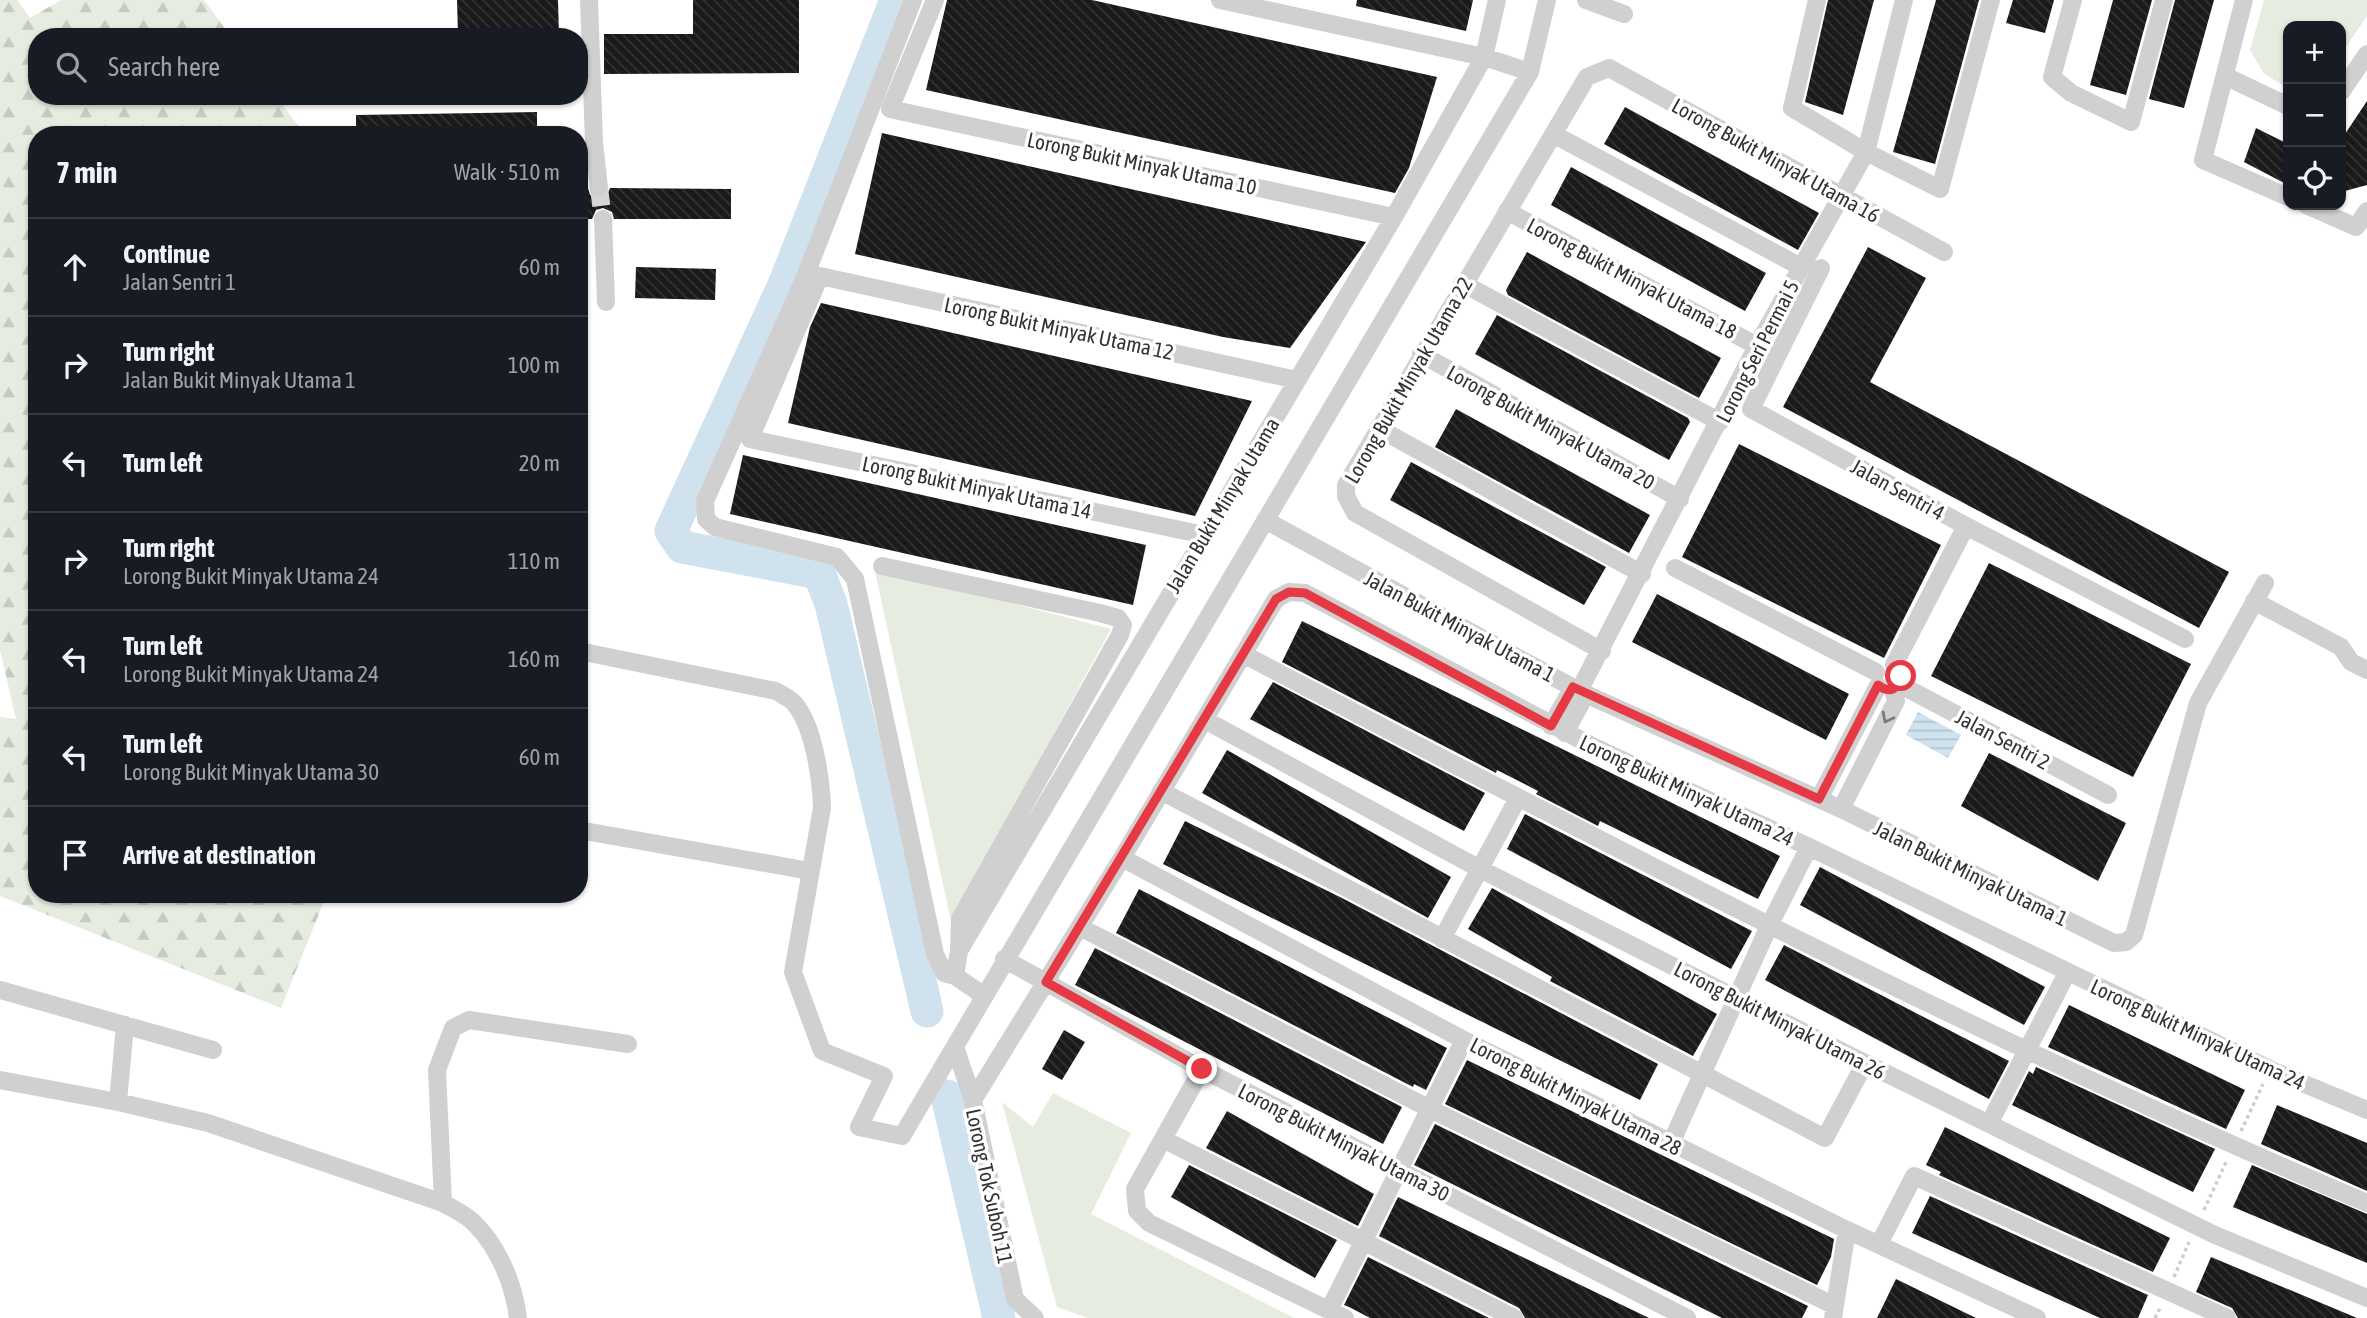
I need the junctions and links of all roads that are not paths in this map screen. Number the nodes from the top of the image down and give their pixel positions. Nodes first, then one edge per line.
1 (589, 0) edge
2 (913, 0) edge
3 (935, 0) edge
4 (1220, 0) edge
5 (1497, 0) edge
6 (1547, 0) edge
7 (1586, 0) edge
8 (1817, 0) edge
9 (1904, 0) edge
10 (1991, 0) edge
11 (2073, 0) edge
12 (2164, 0) edge
13 (2244, 0) edge
14 (1624, 14) dead end
15 (2367, 54) edge
16 (1484, 57) junction
17 (1609, 68) joint
18 (1530, 72) junction
19 (2225, 76) junction
20 (2346, 85) edge
21 (2283, 104) edge
22 (1553, 134) junction
23 (1866, 152) junction
24 (599, 188) tunnel mouth
25 (2283, 195) edge
26 (1841, 197) junction
27 (2317, 210) edge
28 (1507, 211) junction
29 (2367, 211) edge
30 (1394, 217) junction
31 (603, 219) tunnel mouth
32 (1944, 252) dead end
33 (1801, 267) junction
34 (1821, 268) dead end
35 (1462, 283) junction
36 (606, 302) dead end
37 (1758, 346) junction
38 (1421, 354) junction
39 (1297, 380) junction
40 (1720, 422) junction
41 (1378, 428) junction
42 (750, 439) joint
43 (1680, 499) junction
44 (1265, 520) junction
45 (1966, 526) junction
46 (1204, 535) junction
47 (882, 566) dead end
48 (1675, 568) dead end
49 (1642, 574) junction
50 (2265, 583) dead end
51 (2254, 601) junction
52 (2185, 639) dead end
53 (1602, 651) junction
54 (588, 653) edge
55 (1243, 654) junction
56 (2367, 670) edge
57 (1887, 683) junction
58 (1579, 691) junction
59 (1205, 720) junction
60 (1558, 729) junction
61 (1161, 791) junction
62 (2108, 795) dead end
63 (1518, 798) junction
64 (1819, 799) junction
65 (1841, 809) junction
66 (588, 832) edge
67 (1809, 847) junction
68 (1122, 858) junction
69 (1480, 869) junction
70 (810, 871) junction
71 (1769, 926) junction
72 (1080, 927) junction
73 (1442, 939) junction
74 (959, 951) junction
75 (1004, 959) junction
76 (2067, 973) junction
77 (955, 976) junction
78 (1046, 982) junction
79 (0, 990) edge
80 (983, 995) junction
81 (1737, 998) junction
82 (125, 1025) junction
83 (1464, 1040) junction
84 (628, 1044) dead end
85 (955, 1047) junction
86 (2028, 1049) junction
87 (213, 1050) dead end
88 (1865, 1063) junction
89 (1202, 1069) junction
90 (1703, 1073) junction
91 (0, 1080) edge
92 (973, 1100) junction
93 (118, 1102) junction
94 (1428, 1108) junction
95 (2367, 1111) edge
96 (1989, 1124) junction
97 (1163, 1139) junction
98 (1671, 1143) junction
99 (1397, 1169) junction
100 (443, 1203) junction
101 (2367, 1203) edge
102 (1847, 1230) junction
103 (1361, 1242) junction
104 (1879, 1244) junction
105 (2367, 1298) edge
106 (1329, 1310) junction
107 (1834, 1312) edge
108 (518, 1318) edge
109 (1035, 1318) edge
110 (1345, 1318) edge
111 (1514, 1318) edge
112 (1687, 1318) edge
113 (2037, 1318) edge
114 (2227, 1318) edge

1 - 24 street
2 - 77 street
3 - 30 street, Lorong Bukit Minyak Utama 10
4 - 16 street
5 - 16 street, Jalan Bukit Minyak Utama
6 - 18 street, Jalan Bukit Minyak Utama
7 - 14 street
8 - 23 street
9 - 23 street, Lorong Seri Permai 5
10 - 23 street
11 - 12 street
13 - 19 street
15 - 20 street
16 - 18 street
16 - 30 street, Jalan Bukit Minyak Utama
17 - 22 street, Lorong Bukit Minyak Utama 22
17 - 26 street, Lorong Bukit Minyak Utama 16
18 - 44 street, Jalan Bukit Minyak Utama
19 - 21 street
19 - 25 street
22 - 28 street, Lorong Bukit Minyak Utama 22
22 - 33 street
23 - 26 street, Lorong Seri Permai 5
26 - 32 street, Lorong Bukit Minyak Utama 16
26 - 33 street, Lorong Seri Permai 5
27 - 29 street
28 - 35 street, Lorong Bukit Minyak Utama 22
28 - 37 street, Lorong Bukit Minyak Utama 18
30 - 39 street, Jalan Bukit Minyak Utama
31 - 36 street
33 - 37 street, Lorong Seri Permai 5
34 - 45 street, Jalan Sentri 4
35 - 38 street, Lorong Bukit Minyak Utama 22
35 - 40 street
37 - 40 street, Lorong Seri Permai 5
38 - 41 street, Lorong Bukit Minyak Utama 22
38 - 43 street, Lorong Bukit Minyak Utama 20
39 - 42 street, Lorong Bukit Minyak Utama 12
39 - 46 street, Jalan Bukit Minyak Utama
40 - 43 street, Lorong Seri Permai 5
41 - 49 street
41 - 53 street, Lorong Bukit Minyak Utama 22
42 - 46 street, Lorong Bukit Minyak Utama 14
43 - 49 street, Lorong Seri Permai 5
44 - 58 street, Jalan Bukit Minyak Utama 1
44 - 75 street, Jalan Bukit Minyak Utama
45 - 52 street, Jalan Sentri 4
45 - 57 street
46 - 74 street, Jalan Bukit Minyak Utama
47 - 74 street
48 - 57 street, Jalan Sentri 2
49 - 53 street, Lorong Seri Permai 5
50 - 51 street
51 - 56 street
51 - 65 street, Jalan Bukit Minyak Utama 1
53 - 58 street, Lorong Seri Permai 5
54 - 70 street
55 - 59 street, Lorong Bukit Minyak Utama 24
55 - 60 street, Lorong Bukit Minyak Utama 24
55 - 63 street
57 - 62 street, Jalan Sentri 2
57 - 64 street
57 -> 65 street
58 - 60 street, Lorong Seri Permai 5
58 - 64 street, Jalan Bukit Minyak Utama 1
59 - 61 street, Lorong Bukit Minyak Utama 24
59 - 69 street, Lorong Bukit Minyak Utama 26
60 - 67 street, Lorong Bukit Minyak Utama 24
61 - 68 street, Lorong Bukit Minyak Utama 24
61 - 73 street
63 - 69 street
63 - 71 street
64 - 65 street, Jalan Bukit Minyak Utama 1
66 - 70 street
67 - 71 street
67 - 76 street, Lorong Bukit Minyak Utama 24
68 - 72 street, Lorong Bukit Minyak Utama 24
68 - 83 street, Lorong Bukit Minyak Utama 28
69 - 73 street
69 - 81 street, Lorong Bukit Minyak Utama 26
70 - 85 street, Jalan Bukit Minyak Utama
71 - 81 street
71 - 86 street
72 - 78 street, Lorong Bukit Minyak Utama 24
72 - 94 street
73 - 90 street
74 - 77 street, Jalan Bukit Minyak Utama
75 - 78 street, Lorong Bukit Minyak Utama 30
75 - 80 street, Jalan Bukit Minyak Utama
76 - 86 street
76 - 95 street, Lorong Bukit Minyak Utama 24
77 - 80 street
78 - 89 street, Lorong Bukit Minyak Utama 30
78 - 92 street, Lorong Bukit Minyak Utama 24
79 - 82 street
80 - 85 street, Jalan Bukit Minyak Utama
81 - 88 street, Lorong Bukit Minyak Utama 26
81 - 90 street
82 - 87 street
82 - 93 street
83 - 94 street
83 - 98 street, Lorong Bukit Minyak Utama 28
84 - 100 street
85 - 92 street, Lorong Tok Suboh 11
86 - 96 street
86 - 101 street
88 - 90 street
88 - 96 street, Lorong Bukit Minyak Utama 26
89 - 97 street
89 - 99 street, Lorong Bukit Minyak Utama 30
90 - 98 street
91 - 93 street
92 - 109 street, Lorong Tok Suboh 11
93 - 100 street
94 - 99 street
94 - 107 street
96 - 105 street, Lorong Bukit Minyak Utama 26
97 - 103 street
97 - 106 street
98 - 102 street, Lorong Bukit Minyak Utama 28
99 - 103 street
99 - 112 street, Lorong Bukit Minyak Utama 30
100 - 108 street
102 - 104 street, Lorong Bukit Minyak Utama 28
102 - 107 street
103 - 106 street
103 - 111 street
104 - 113 street, Lorong Bukit Minyak Utama 28
104 - 114 street
106 - 110 street

